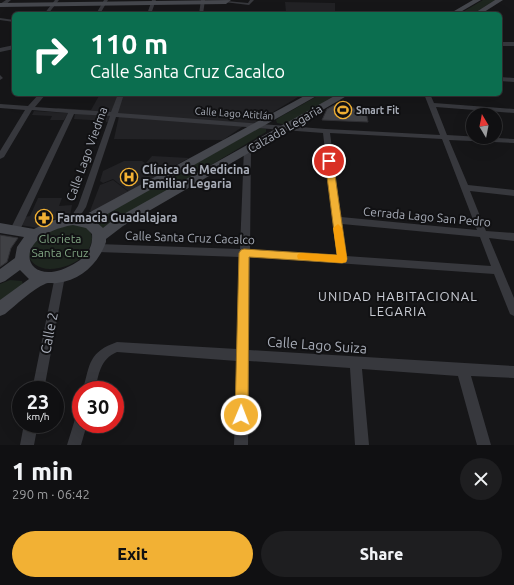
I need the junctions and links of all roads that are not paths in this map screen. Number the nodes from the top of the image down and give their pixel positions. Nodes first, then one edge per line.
1 (9, 0) edge
2 (478, 0) edge
3 (500, 0) edge
4 (154, 1) edge
5 (203, 1) edge
6 (227, 1) edge
7 (56, 2) edge
8 (105, 2) edge
9 (251, 2) edge
10 (1, 5) edge
11 (48, 12) edge
12 (99, 12) edge
13 (150, 12) edge
14 (201, 12) edge
15 (458, 12) edge
16 (479, 12) edge
17 (3, 20) edge
18 (0, 23) edge
19 (502, 44) edge
20 (514, 44) edge
21 (12, 48) edge
22 (0, 51) edge
23 (12, 53) edge
24 (502, 79) edge
25 (514, 80) edge
26 (42, 96) edge
27 (120, 96) edge
28 (311, 96) edge
29 (342, 96) edge
30 (428, 96) edge
31 (432, 105) junction
32 (0, 106) edge
33 (30, 108) junction
34 (72, 111) junction
35 (514, 111) edge
36 (114, 115) junction
37 (260, 125) junction
38 (288, 128) junction
39 (326, 131) junction
40 (444, 137) junction
41 (514, 141) edge
42 (247, 150) junction
43 (0, 156) edge
44 (466, 188) junction
45 (514, 193) edge
46 (337, 220) junction
47 (78, 221) junction
48 (0, 228) edge
49 (26, 234) junction
50 (484, 234) junction
51 (514, 237) edge
52 (99, 242) junction
53 (244, 253) junction
54 (342, 259) junction
55 (22, 261) junction
56 (497, 270) junction
57 (60, 276) junction
58 (0, 277) edge
59 (42, 277) junction
60 (0, 309) edge
61 (514, 311) edge
62 (243, 356) junction
63 (356, 363) junction
64 (463, 370) junction
65 (514, 372) edge
66 (40, 381) edge
67 (92, 381) edge
68 (29, 433) edge
69 (78, 433) edge
70 (27, 445) edge
71 (74, 445) edge
72 (240, 445) edge
73 (362, 445) edge
74 (484, 445) edge

1 - 10 street
2 - 15 main road
3 - 16 main road
4 - 5 main road
4 - 8 main road
4 - 13 street
5 - 6 main road
5 - 14 street
6 - 9 street
7 - 8 main road
7 - 10 main road
7 - 11 street
8 - 12 street
17 - 18 street
19 - 20 street
21 - 22 street
22 - 23 street
24 - 25 street
26 - 33 street
27 - 36 street, Calle Lago Viedma
28 - 37 main road, Calzada Legaria
29 - 38 main road, Calzada Legaria
30 - 31 street
31 - 35 street
31 - 40 street
32 - 33 street, Calle Lago Atitlán
33 - 34 street, Calle Lago Atitlán
33 - 43 street
34 - 36 street, Calle Lago Atitlán
34 - 49 street
36 - 37 street, Calle Lago Atitlán
36 - 47 street, Calle Lago Viedma
37 - 38 street, Calle Lago Atitlán
37 - 47 main road, Calzada Legaria
38 - 39 street, Calle Lago Atitlán
38 - 42 main road, Calzada Legaria
39 - 40 street, Calle Lago Atitlán
39 - 46 street
40 - 41 street, Calle Lago Atitlán
40 - 44 street
42 - 52 main road, Calzada Legaria
42 - 53 street
44 - 45 street
44 - 50 street
46 - 50 street, Cerrada Lago San Pedro
46 - 54 street
47 - 49 main road
47 - 52 main road
48 - 49 main road
49 - 55 main road
50 - 51 street, Cerrada Lago San Pedro
50 - 56 street
52 - 53 street, Calle Santa Cruz Cacalco
52 - 57 main road
53 - 54 street, Calle Santa Cruz Cacalco
53 - 62 street
54 - 56 street, Calle Santa Cruz Cacalco
55 - 58 main road
55 - 59 main road
56 - 61 street
57 - 59 main road
57 - 66 street, Calle 2
59 - 60 main road
62 - 63 street, Calle Lago Suiza
62 - 67 street, Calle Lago Suiza
62 - 72 street
63 - 64 street, Calle Lago Suiza
63 - 73 street
64 - 65 street, Calle Lago Suiza
64 - 74 street
68 - 70 street
69 - 71 street

